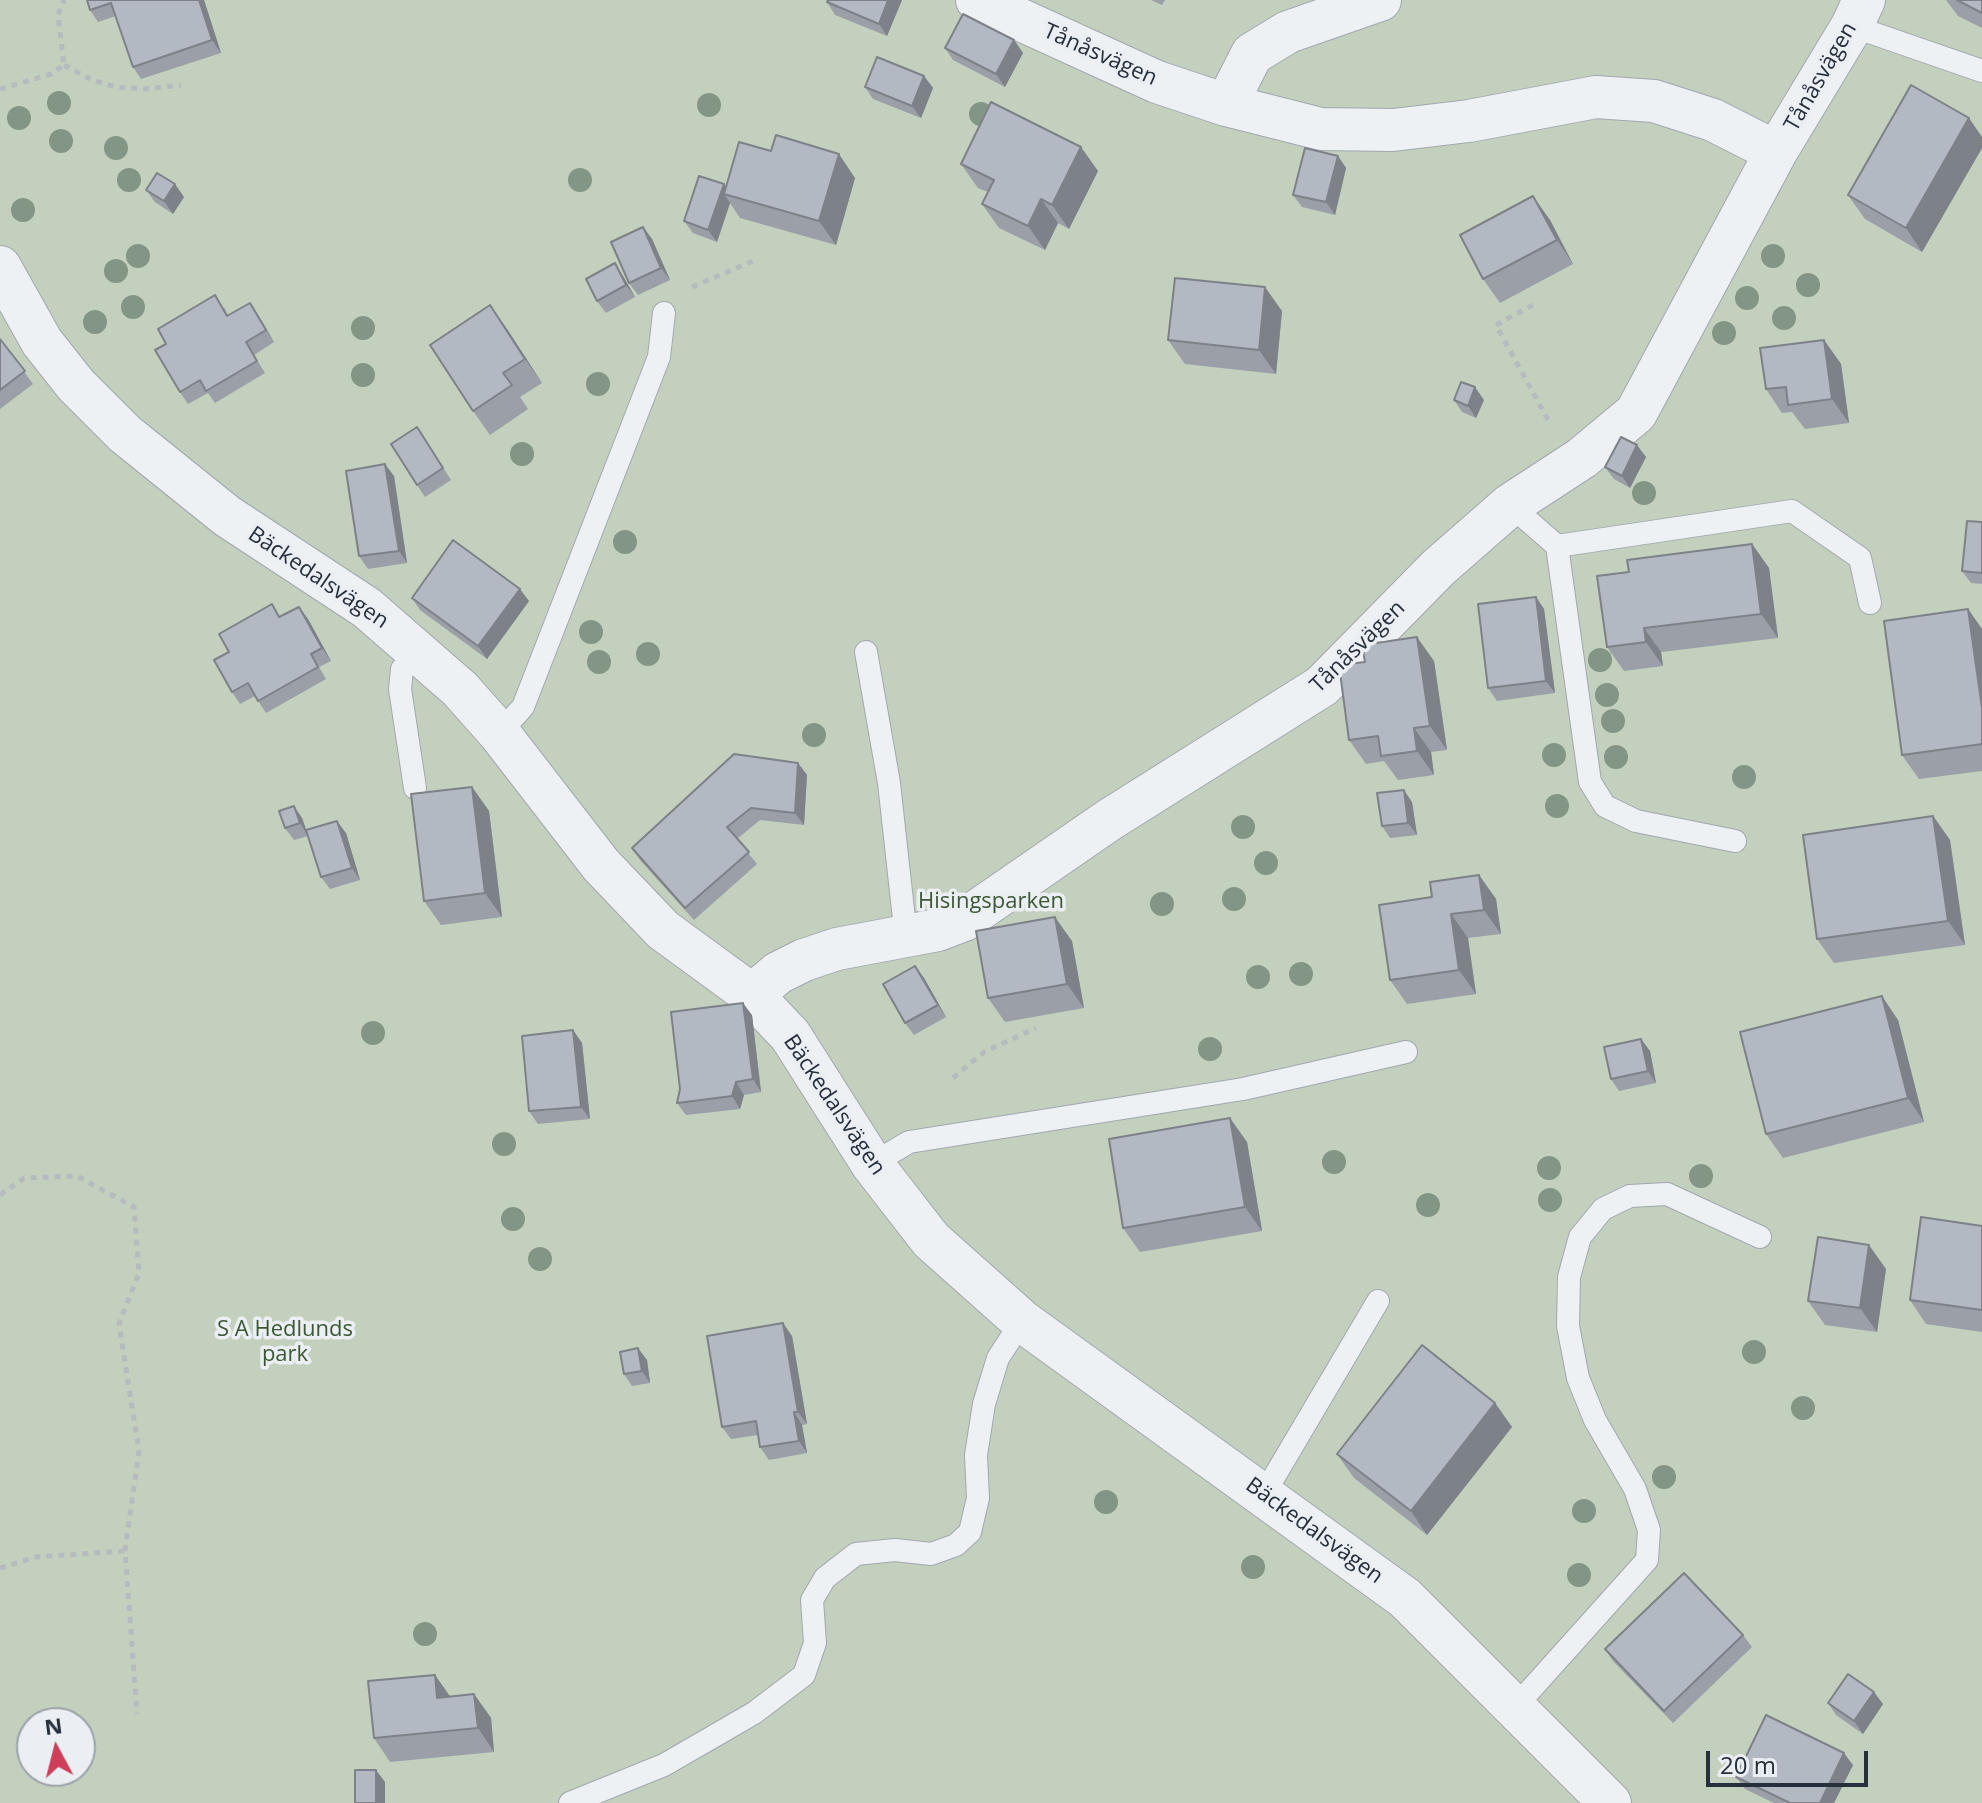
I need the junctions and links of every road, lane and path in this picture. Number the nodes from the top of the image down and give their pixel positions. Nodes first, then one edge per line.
1 (63, 0) edge
2 (977, 0) edge
3 (1380, 0) edge
4 (1858, 13) edge
5 (64, 65) junction
6 (1982, 71) edge
7 (181, 85) dead end
8 (0, 89) edge
9 (1226, 105) junction
10 (1776, 152) junction
11 (758, 259) dead end
12 (0, 267) edge
13 (1533, 305) dead end
14 (664, 313) joint
15 (1574, 463) junction
16 (1510, 505) junction
17 (1557, 546) junction
18 (1870, 603) dead end
19 (417, 650) junction
20 (866, 652) dead end
21 (499, 733) junction
22 (415, 788) dead end
23 (1735, 841) dead end
24 (906, 937) junction
25 (752, 995) junction
26 (1036, 1028) dead end
27 (1406, 1052) dead end
28 (953, 1078) dead end
29 (872, 1164) junction
30 (0, 1195) edge
31 (1760, 1237) dead end
32 (1378, 1301) dead end
33 (1022, 1321) junction
34 (1264, 1494) junction
35 (125, 1551) junction
36 (0, 1568) edge
37 (1516, 1706) junction
38 (137, 1714) dead end
39 (570, 1803) edge
40 (1610, 1803) edge

1 - 5 path
2 - 9 street, Tånåsvägen
3 - 9 street
4 - 6 lane
4 - 10 street, Tånåsvägen
5 - 7 path
5 - 8 path
9 - 10 street, Tånåsvägen
10 - 15 street, Tånåsvägen
11 - 14 path
12 - 19 street, Bäckedalsvägen
13 - 15 path
14 - 21 lane
15 - 16 street, Tånåsvägen
16 - 17 lane
16 - 24 street, Tånåsvägen
17 - 18 lane
17 - 23 lane
19 - 21 street, Bäckedalsvägen
19 - 22 lane
20 - 24 lane
21 - 25 street, Bäckedalsvägen
24 - 25 street, Tånåsvägen
25 - 29 street, Bäckedalsvägen
26 - 28 path
27 - 29 lane
29 - 33 street, Bäckedalsvägen
30 - 35 path
31 - 37 lane
32 - 34 lane
33 - 34 street, Bäckedalsvägen
33 - 39 lane
34 - 37 street, Bäckedalsvägen
35 - 36 path
35 - 38 path
37 - 40 street, Bäckedalsvägen

